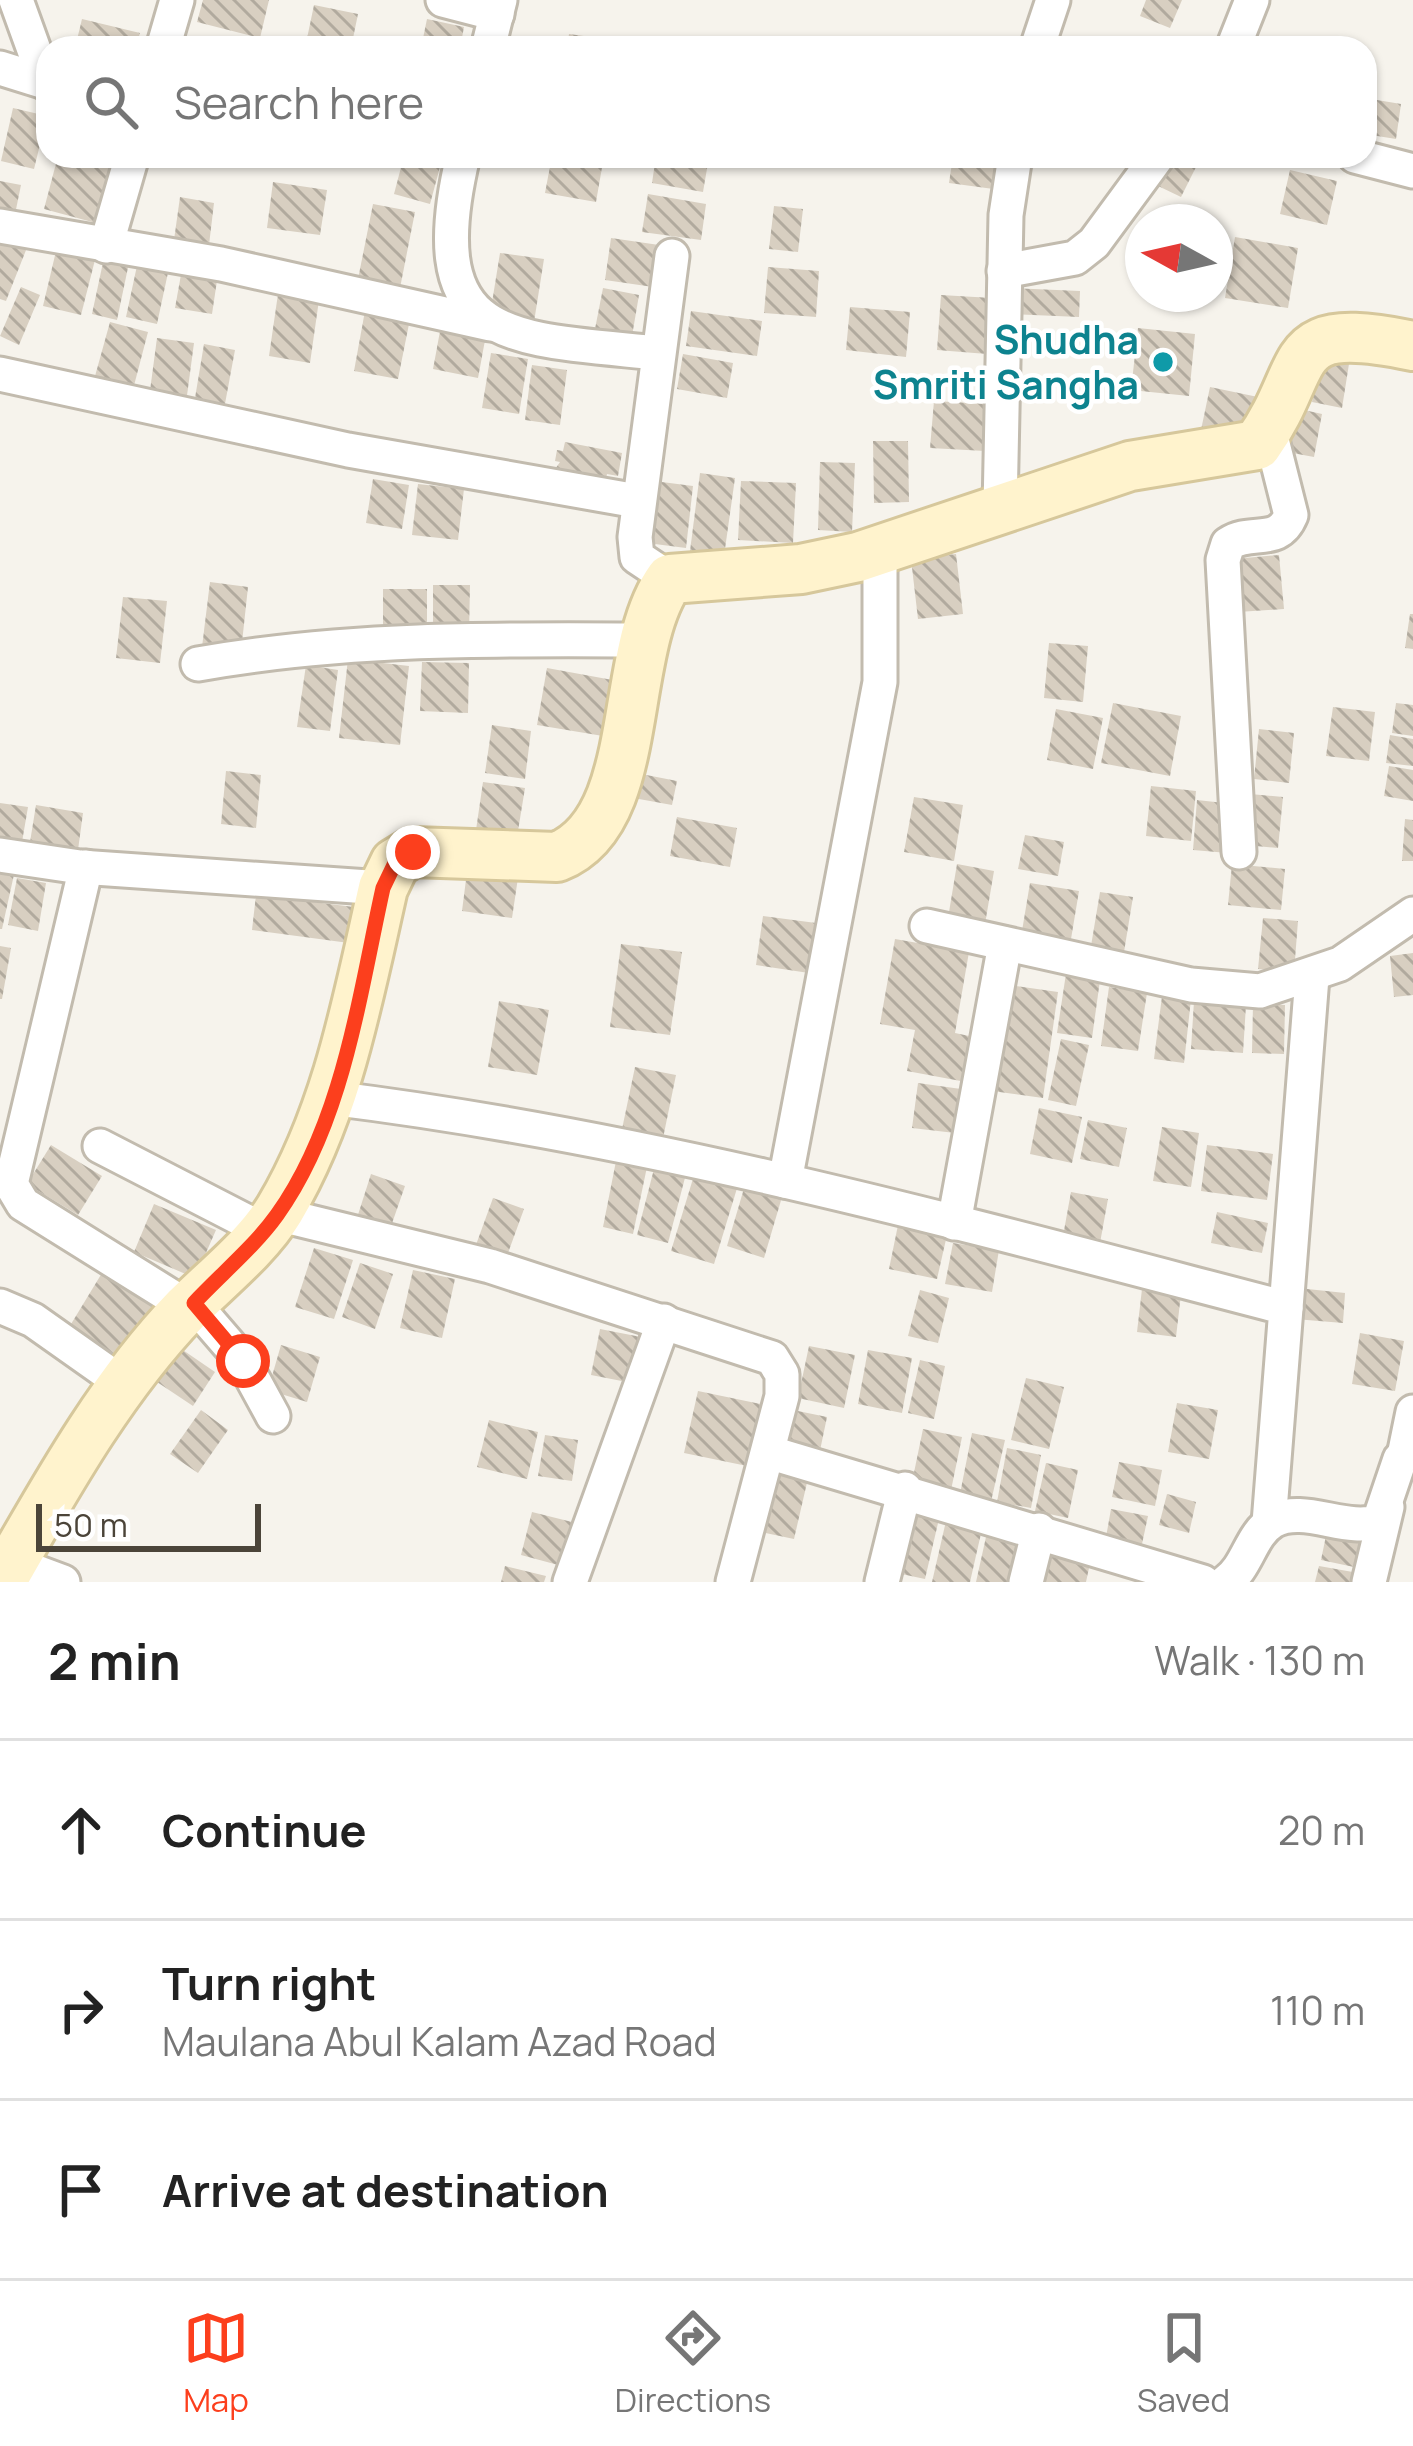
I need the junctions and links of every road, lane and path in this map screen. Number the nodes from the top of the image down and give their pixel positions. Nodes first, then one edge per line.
1 (16, 0) edge
2 (177, 0) edge
3 (443, 0) edge
4 (1053, 0) edge
5 (1252, 0) edge
6 (498, 7) edge
7 (166, 36) edge
8 (1041, 36) edge
9 (1237, 36) edge
10 (36, 54) edge
11 (0, 68) edge
12 (36, 79) edge
13 (1377, 162) edge
14 (129, 168) edge
15 (461, 168) edge
16 (1015, 168) edge
17 (1149, 168) edge
18 (1413, 171) edge
19 (0, 226) edge
20 (106, 246) junction
21 (672, 256) dead end
22 (1004, 271) junction
23 (490, 324) junction
24 (1413, 346) edge
25 (658, 353) junction
26 (0, 374) edge
27 (1269, 428) junction
28 (637, 501) junction
29 (1000, 509) junction
30 (880, 549) junction
31 (670, 579) junction
32 (640, 640) junction
33 (198, 664) dead end
34 (1239, 852) dead end
35 (0, 855) edge
36 (86, 867) junction
37 (383, 888) junction
38 (1413, 914) edge
39 (927, 926) dead end
40 (1005, 944) junction
41 (1312, 976) junction
42 (331, 1098) junction
43 (100, 1146) dead end
44 (785, 1180) junction
45 (270, 1222) junction
46 (955, 1223) junction
47 (191, 1305) junction
48 (0, 1306) edge
49 (1286, 1308) junction
50 (664, 1321) junction
51 (125, 1385) junction
52 (1413, 1412) edge
53 (273, 1416) dead end
54 (1409, 1450) edge
55 (768, 1452) junction
56 (905, 1489) junction
57 (1387, 1507) junction
58 (1269, 1523) junction
59 (1039, 1529) junction
60 (6, 1573) edge
61 (1233, 1579) edge
62 (63, 1582) edge
63 (570, 1582) edge
64 (733, 1582) edge
65 (882, 1582) edge
66 (1027, 1582) edge
67 (1203, 1582) edge
68 (1370, 1582) edge

1 - 10 street
2 - 7 street
3 - 6 street
4 - 8 street
5 - 9 street
11 - 12 street
13 - 18 street
14 - 20 street
15 - 23 street
16 - 22 street
17 - 22 street
19 - 20 street
20 - 23 street
21 - 25 street
22 - 29 street
23 - 25 street
24 - 27 street
25 - 28 street
26 - 28 street
27 - 29 street
27 - 34 street
28 - 31 street
29 - 30 street
30 - 31 street
30 - 44 street
31 - 32 street
32 - 33 street
32 - 37 street
35 - 36 street
36 - 37 street
36 - 47 street
37 - 42 street
38 - 41 street
39 - 40 street
40 - 41 street
40 - 46 street
41 - 49 street
42 - 44 street
42 - 45 street
43 - 45 street
44 - 46 street
45 - 47 street
45 - 50 street
46 - 49 street
47 - 51 street
47 - 53 street
48 - 51 street
49 - 58 street
50 - 55 street
50 - 63 street
51 - 60 street
52 - 54 street
54 - 57 street
55 - 56 street
55 - 64 street
56 - 59 street
56 - 65 street
57 - 58 street
57 - 68 street
58 - 61 street
59 - 66 street
59 - 67 street
60 - 62 street

